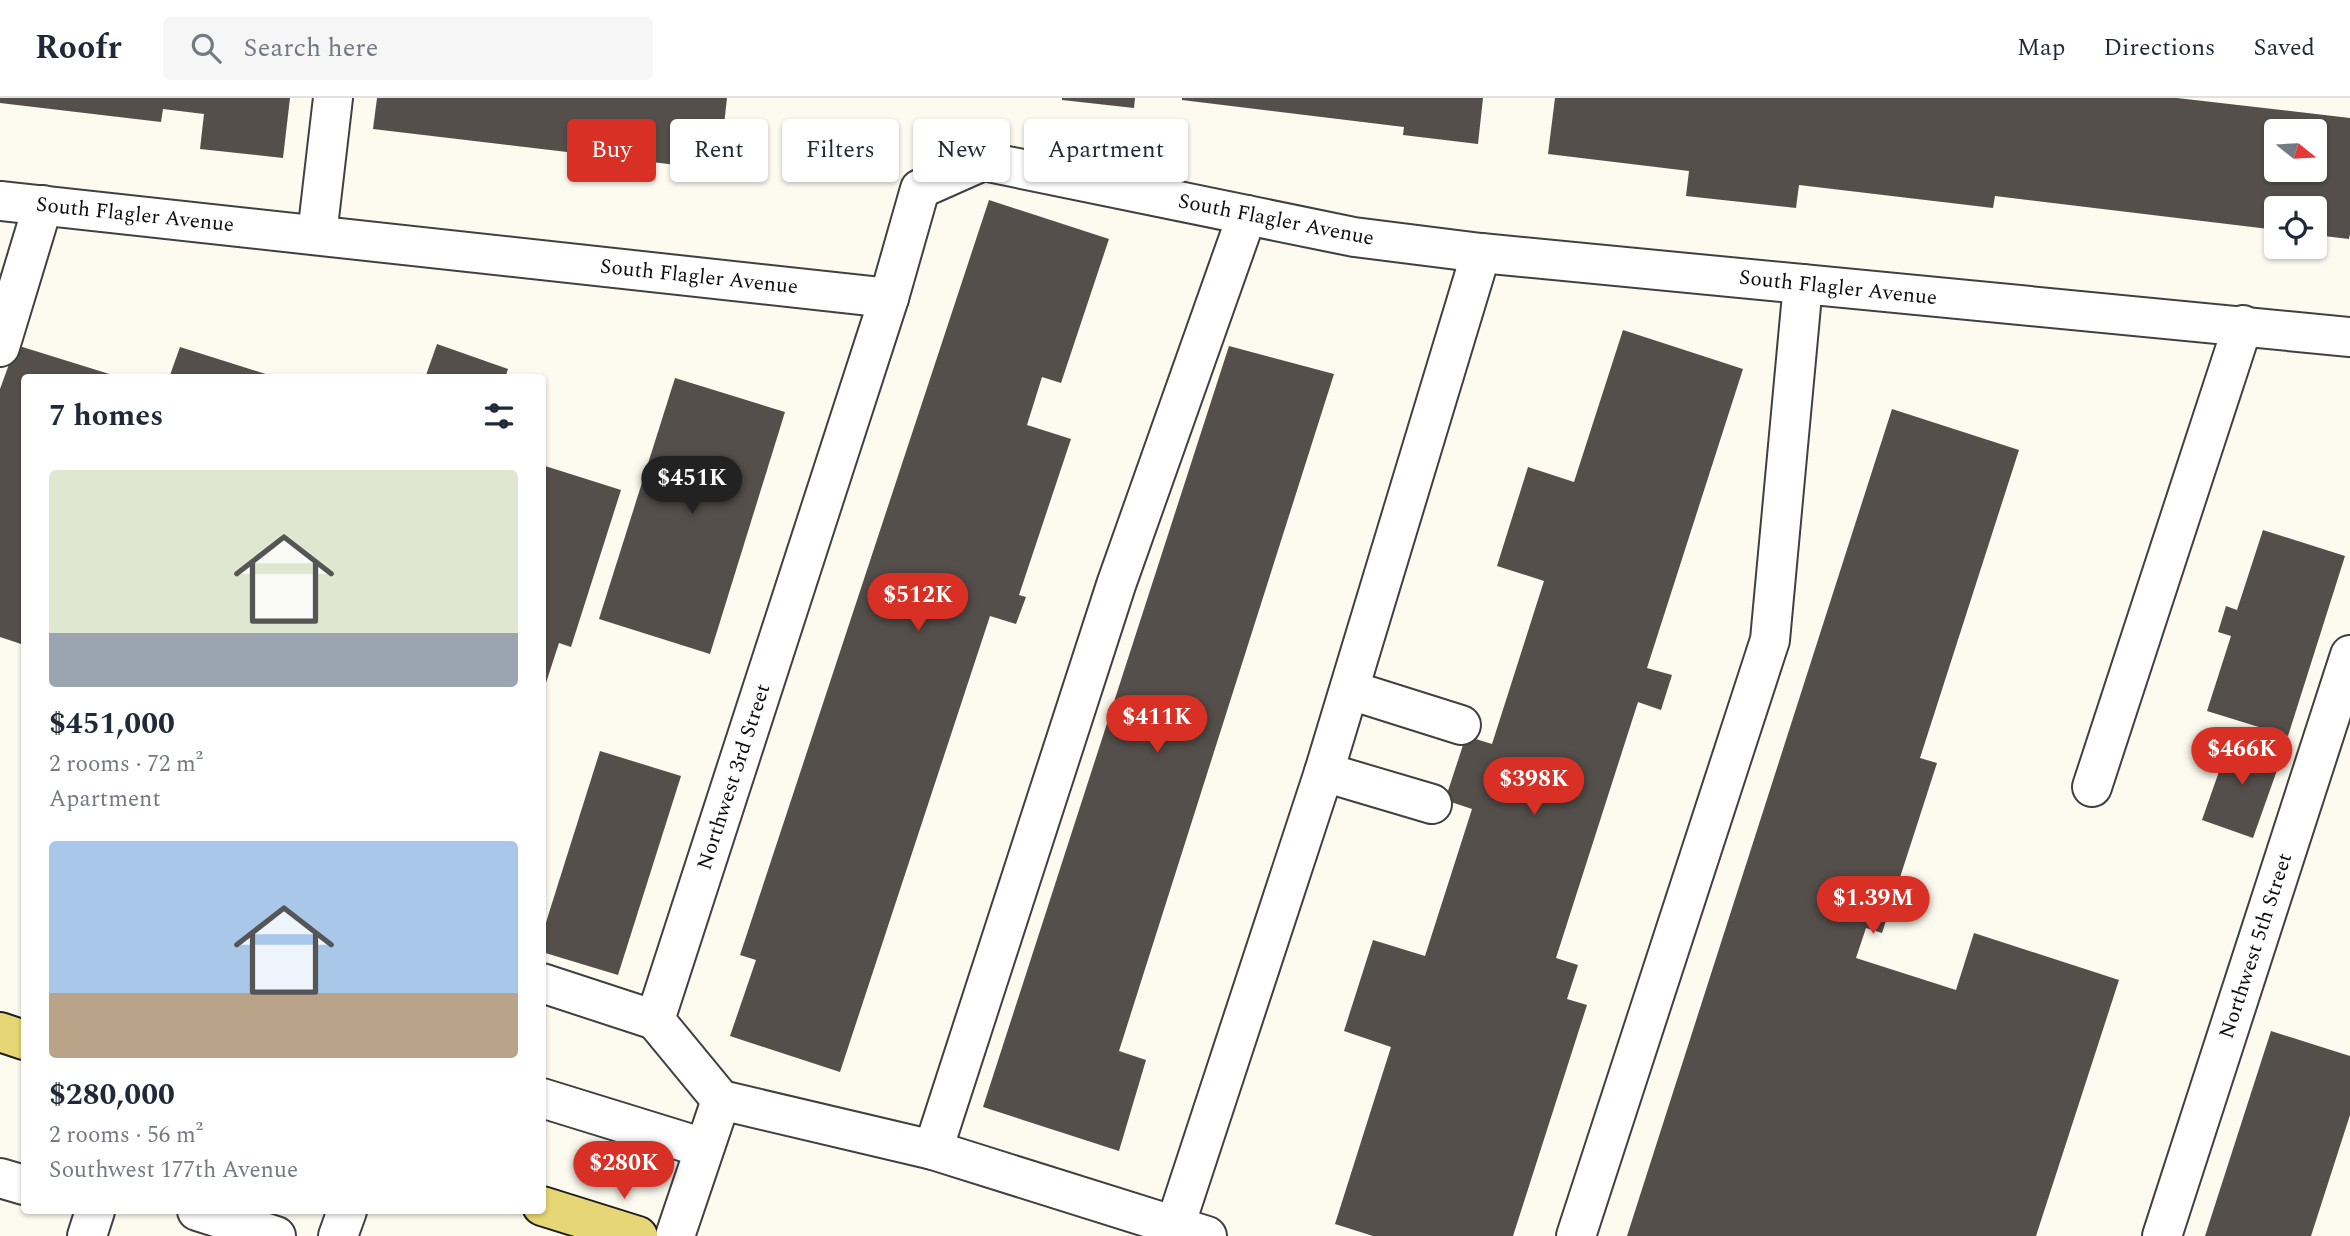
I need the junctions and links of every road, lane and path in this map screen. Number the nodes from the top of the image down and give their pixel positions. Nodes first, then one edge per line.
1 (333, 98) edge
2 (0, 201) edge
3 (43, 205) junction
4 (1247, 215) junction
5 (317, 235) junction
6 (1481, 253) junction
7 (1803, 284) junction
8 (889, 298) junction
9 (2243, 326) junction
10 (2350, 337) edge
11 (0, 347) edge
12 (2350, 655) edge
13 (1350, 690) junction
14 (1461, 725) dead end
15 (1324, 772) junction
16 (2092, 787) dead end
17 (1432, 804) dead end
18 (546, 984) edge
19 (655, 1020) junction
20 (0, 1032) edge
21 (21, 1039) edge
22 (546, 1099) edge
23 (721, 1100) junction
24 (704, 1149) junction
25 (933, 1150) junction
26 (0, 1178) edge
27 (21, 1184) edge
28 (546, 1208) edge
29 (94, 1214) edge
30 (194, 1214) edge
31 (205, 1214) edge
32 (346, 1214) edge
33 (592, 1229) edge
34 (1191, 1231) edge
35 (87, 1236) edge
36 (185, 1236) edge
37 (276, 1236) edge
38 (338, 1236) edge
39 (638, 1236) edge
40 (675, 1236) edge
41 (1576, 1236) edge
42 (2162, 1236) edge

1 - 5 street
2 - 3 street, South Flagler Avenue
3 - 5 street, South Flagler Avenue
3 - 11 street
4 - 6 street, South Flagler Avenue
4 - 8 street, South Flagler Avenue
4 - 25 street
5 - 8 street, South Flagler Avenue
6 - 7 street, South Flagler Avenue
6 - 13 street
7 - 9 street, South Flagler Avenue
7 - 41 street
8 - 19 street, Northwest 3rd Street
9 - 10 street, South Flagler Avenue
9 - 16 street
12 - 42 street, Northwest 5th Street
13 - 14 street
13 - 15 street
15 - 17 street
15 - 34 street
18 - 19 street
19 - 23 street
20 - 21 main road
22 - 24 street
23 - 24 street
23 - 25 street
24 - 40 street
25 - 34 street
26 - 27 street
28 - 33 main road
29 - 35 street
30 - 36 street
31 - 37 street
32 - 38 street
33 - 39 main road

